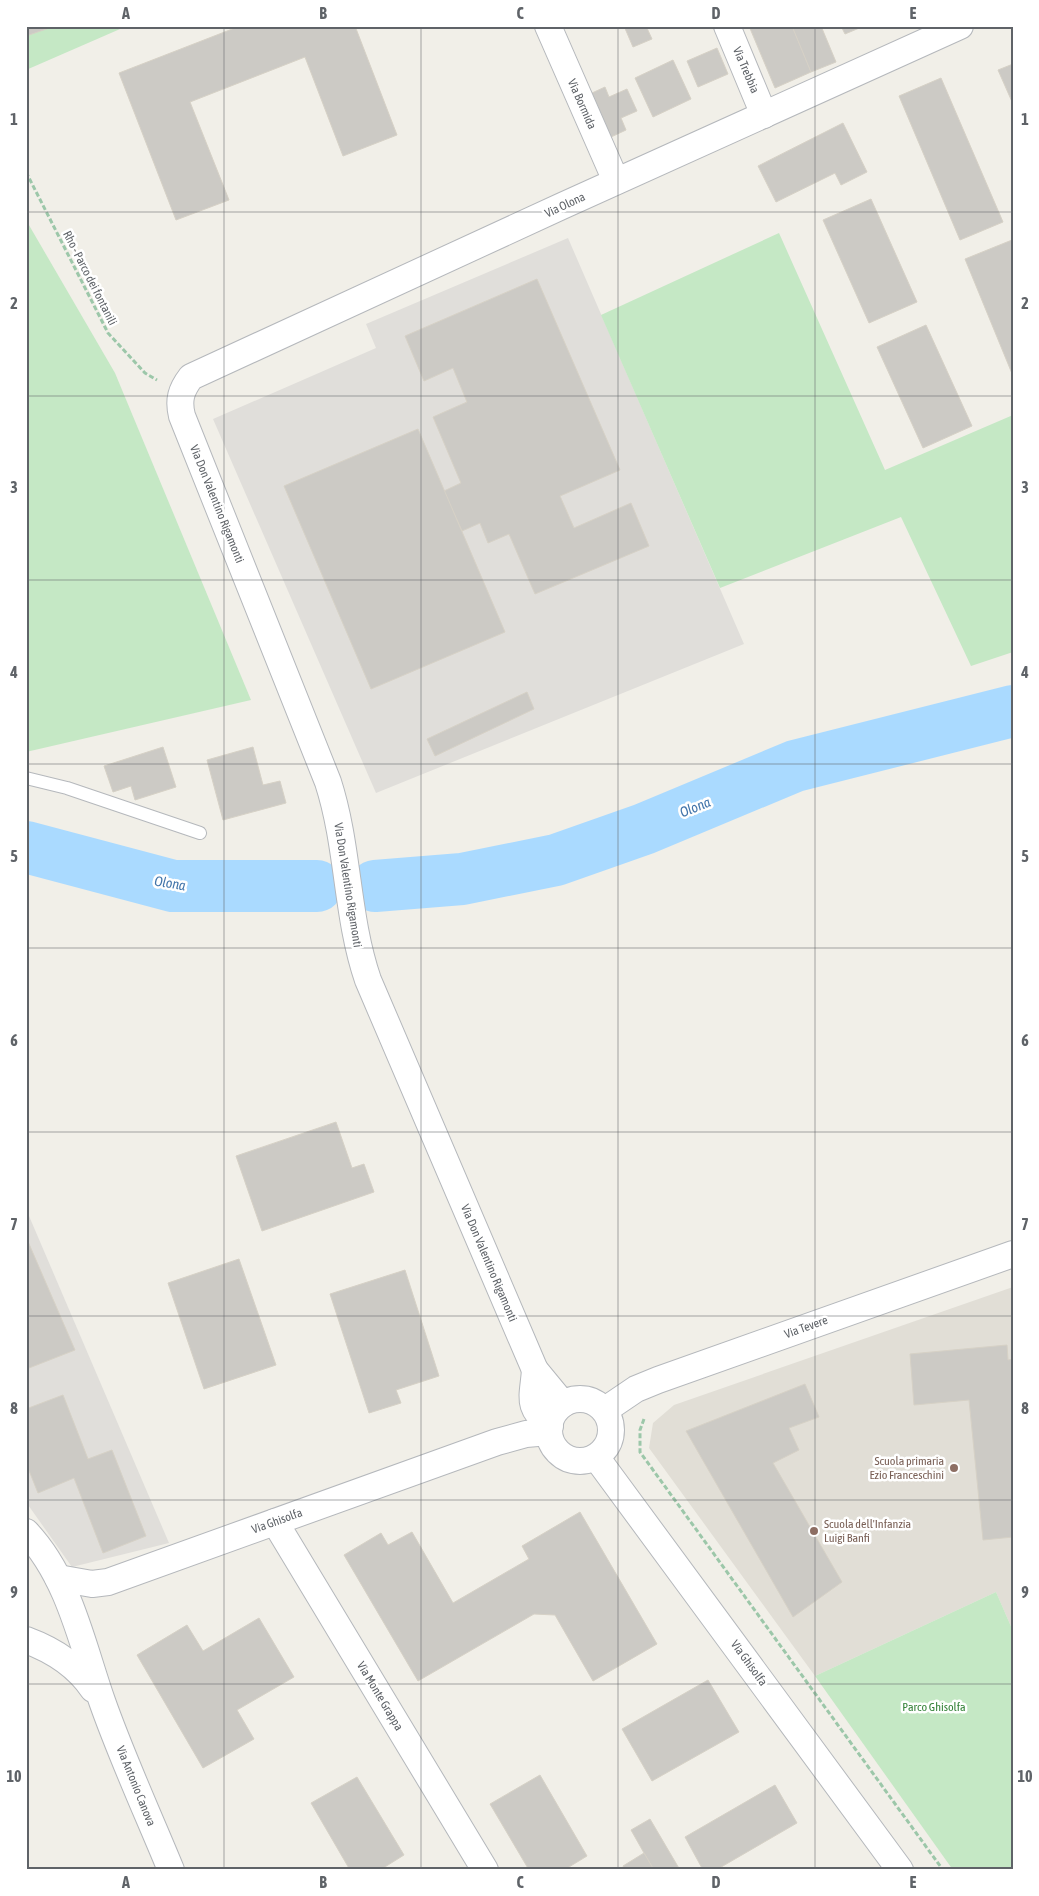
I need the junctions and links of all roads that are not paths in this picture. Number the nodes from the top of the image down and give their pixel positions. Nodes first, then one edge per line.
1 (548, 26) edge
2 (727, 26) edge
3 (960, 26) edge
4 (764, 114) junction
5 (616, 182) junction
6 (180, 395) joint
7 (26, 778) edge
8 (200, 834) dead end
9 (1013, 1254) edge
10 (535, 1370) junction
11 (563, 1404) junction
12 (604, 1410) junction
13 (549, 1429) junction
14 (596, 1457) junction
15 (275, 1522) junction
16 (26, 1532) edge
17 (58, 1578) junction
18 (26, 1640) edge
19 (102, 1702) junction
20 (170, 1870) edge
21 (485, 1870) edge
22 (900, 1870) edge

1 - 5 street, Via Bormida
2 - 4 street, Via Trebbia
3 - 4 street, Via Olona
4 - 5 street, Via Olona
5 - 6 street, Via Olona
6 - 10 street, Via Don Valentino Rigamonti
7 - 8 lane
9 - 12 street, Via Tevere
10 - 11 street, Via Don Valentino Rigamonti
10 - 13 street, Via Don Valentino Rigamonti
11 - 12 street
11 - 13 street
12 - 14 street
13 - 14 street
13 - 15 street, Via Ghisolfa
14 - 22 street, Via Ghisolfa
15 - 17 street, Via Ghisolfa
15 - 21 street, Via Monte Grappa
16 - 17 street
17 - 19 street, Via Antonio Canova
18 - 19 street, Via Antonio Canova
19 - 20 street, Via Antonio Canova

